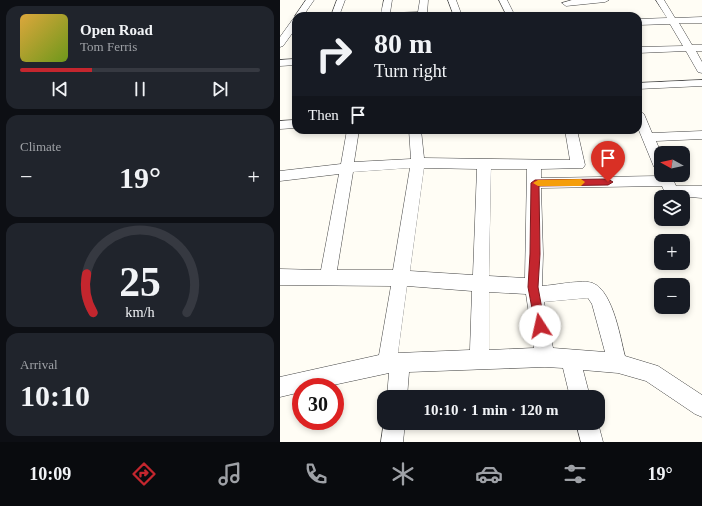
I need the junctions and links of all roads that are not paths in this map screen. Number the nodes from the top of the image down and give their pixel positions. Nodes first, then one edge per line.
1 (310, 0) edge
2 (340, 0) edge
3 (388, 0) edge
4 (424, 0) edge
5 (452, 0) edge
6 (503, 0) edge
7 (605, 0) edge
8 (660, 0) edge
9 (567, 4) edge
10 (302, 12) edge
11 (336, 12) edge
12 (386, 12) edge
13 (423, 12) edge
14 (456, 12) edge
15 (509, 12) edge
16 (702, 20) edge
17 (672, 21) junction
18 (642, 22) edge
19 (292, 25) edge
20 (292, 27) edge
21 (280, 28) edge
22 (280, 44) edge
23 (702, 48) edge
24 (689, 49) junction
25 (642, 50) edge
26 (292, 62) edge
27 (280, 63) edge
28 (702, 70) edge
29 (702, 83) edge
30 (642, 86) edge
31 (642, 123) edge
32 (292, 124) edge
33 (280, 125) edge
34 (352, 134) edge
35 (415, 134) edge
36 (572, 134) edge
37 (702, 135) edge
38 (648, 137) junction
39 (654, 151) edge
40 (418, 163) junction
41 (484, 164) junction
42 (534, 165) junction
43 (346, 168) junction
44 (280, 176) edge
45 (654, 178) edge
46 (668, 182) edge
47 (535, 183) junction
48 (702, 192) edge
49 (280, 277) edge
50 (328, 277) junction
51 (400, 278) junction
52 (481, 284) junction
53 (533, 291) junction
54 (545, 357) junction
55 (479, 359) junction
56 (570, 359) junction
57 (394, 362) junction
58 (618, 362) junction
59 (280, 387) edge
60 (396, 390) edge
61 (578, 390) edge
62 (702, 407) edge
63 (393, 430) edge
64 (589, 430) edge
65 (392, 442) edge
66 (592, 442) edge

1 - 10 street
2 - 11 street
3 - 12 street
4 - 13 street
5 - 14 street
6 - 15 street
7 - 9 street
8 - 17 street
16 - 17 street
17 - 18 street
17 - 24 street
19 - 21 street
20 - 22 street
23 - 24 street
24 - 25 street
24 - 28 street
26 - 27 street
29 - 30 street
31 - 38 street
32 - 33 street
34 - 43 street
35 - 40 street
36 - 42 street
37 - 38 street
38 - 39 street
40 - 41 street
40 - 43 street
40 - 51 street
41 - 42 street
41 - 52 street
42 - 47 street
43 - 44 street
43 - 50 street
45 - 47 street
46 - 48 street
47 - 53 street
49 - 50 street
50 - 51 street
51 - 52 street
51 - 57 street
52 - 53 street
52 - 55 street
53 - 54 street
53 - 58 street
54 - 55 street
54 - 56 street
55 - 57 street
56 - 58 street
56 - 61 street
57 - 59 street
57 - 60 street
58 - 62 street
63 - 65 street
64 - 66 street

